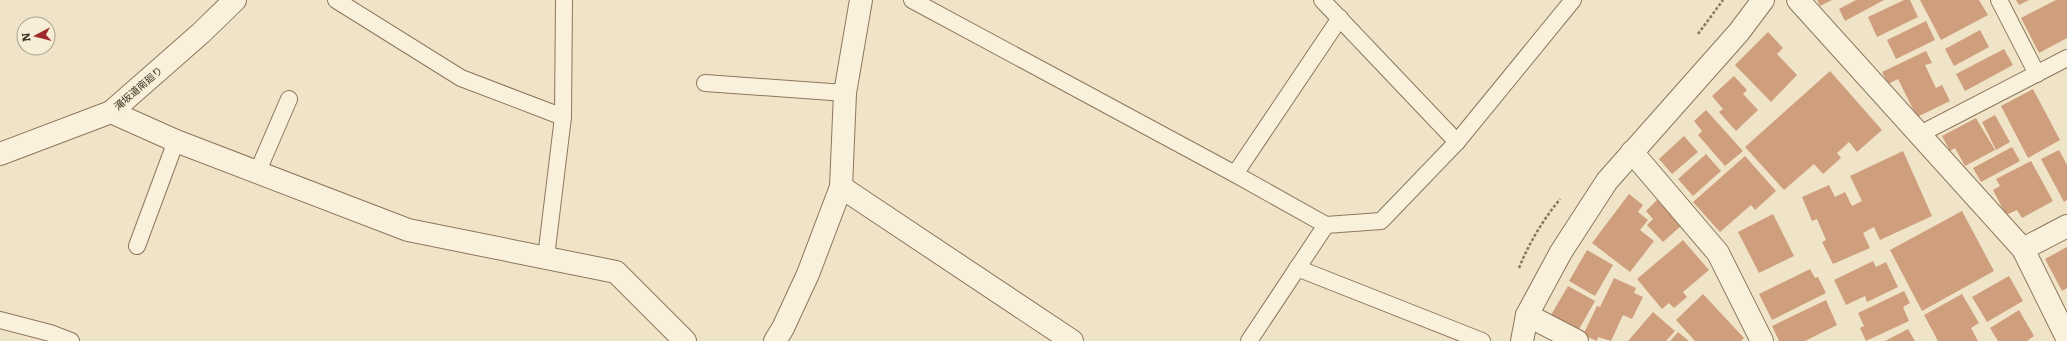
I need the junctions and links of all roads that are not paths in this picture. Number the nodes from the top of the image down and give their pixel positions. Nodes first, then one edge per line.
1 (235, 0) edge
2 (336, 0) edge
3 (564, 0) edge
4 (861, 0) edge
5 (912, 0) edge
6 (1322, 0) edge
7 (1573, 0) edge
8 (1763, 0) edge
9 (1798, 0) edge
10 (1999, 0) edge
11 (1340, 18) junction
12 (2067, 58) edge
13 (2037, 74) junction
14 (706, 83) dead end
15 (845, 93) junction
16 (289, 99) dead end
17 (111, 112) junction
18 (563, 117) junction
19 (1920, 134) junction
20 (176, 141) junction
21 (1457, 142) junction
22 (1632, 152) junction
23 (0, 154) edge
24 (257, 173) junction
25 (1235, 174) junction
26 (841, 187) junction
27 (1326, 225) junction
28 (2067, 226) edge
29 (137, 246) dead end
30 (2023, 249) junction
31 (546, 257) junction
32 (1297, 268) junction
33 (1527, 315) junction
34 (0, 320) edge
35 (1063, 338) edge
36 (2064, 339) edge
37 (71, 341) edge
38 (684, 341) edge
39 (775, 341) edge
40 (1249, 341) edge
41 (1482, 341) edge
42 (1522, 341) edge
43 (1577, 341) edge
44 (1762, 341) edge

1 - 17 street, 滝坂道南廻り
2 - 18 lane
3 - 18 lane
4 - 15 street
5 - 25 lane
6 - 11 lane
7 - 21 lane
8 - 22 street
9 - 19 street
10 - 13 lane
11 - 21 lane
11 - 25 lane
12 - 13 lane
13 - 19 lane
14 - 15 lane
15 - 26 street
16 - 24 lane
17 - 20 street
17 - 23 street, 滝坂道南廻り
18 - 31 lane
19 - 30 street
20 - 24 street
20 - 29 lane
21 - 27 lane
22 - 33 street
22 - 44 street
24 - 31 street
25 - 27 lane
26 - 35 street
26 - 39 street
27 - 32 lane
28 - 30 street
30 - 36 street
31 - 38 street
32 - 40 lane
32 - 41 lane
33 - 42 street
33 - 43 street
34 - 37 lane

